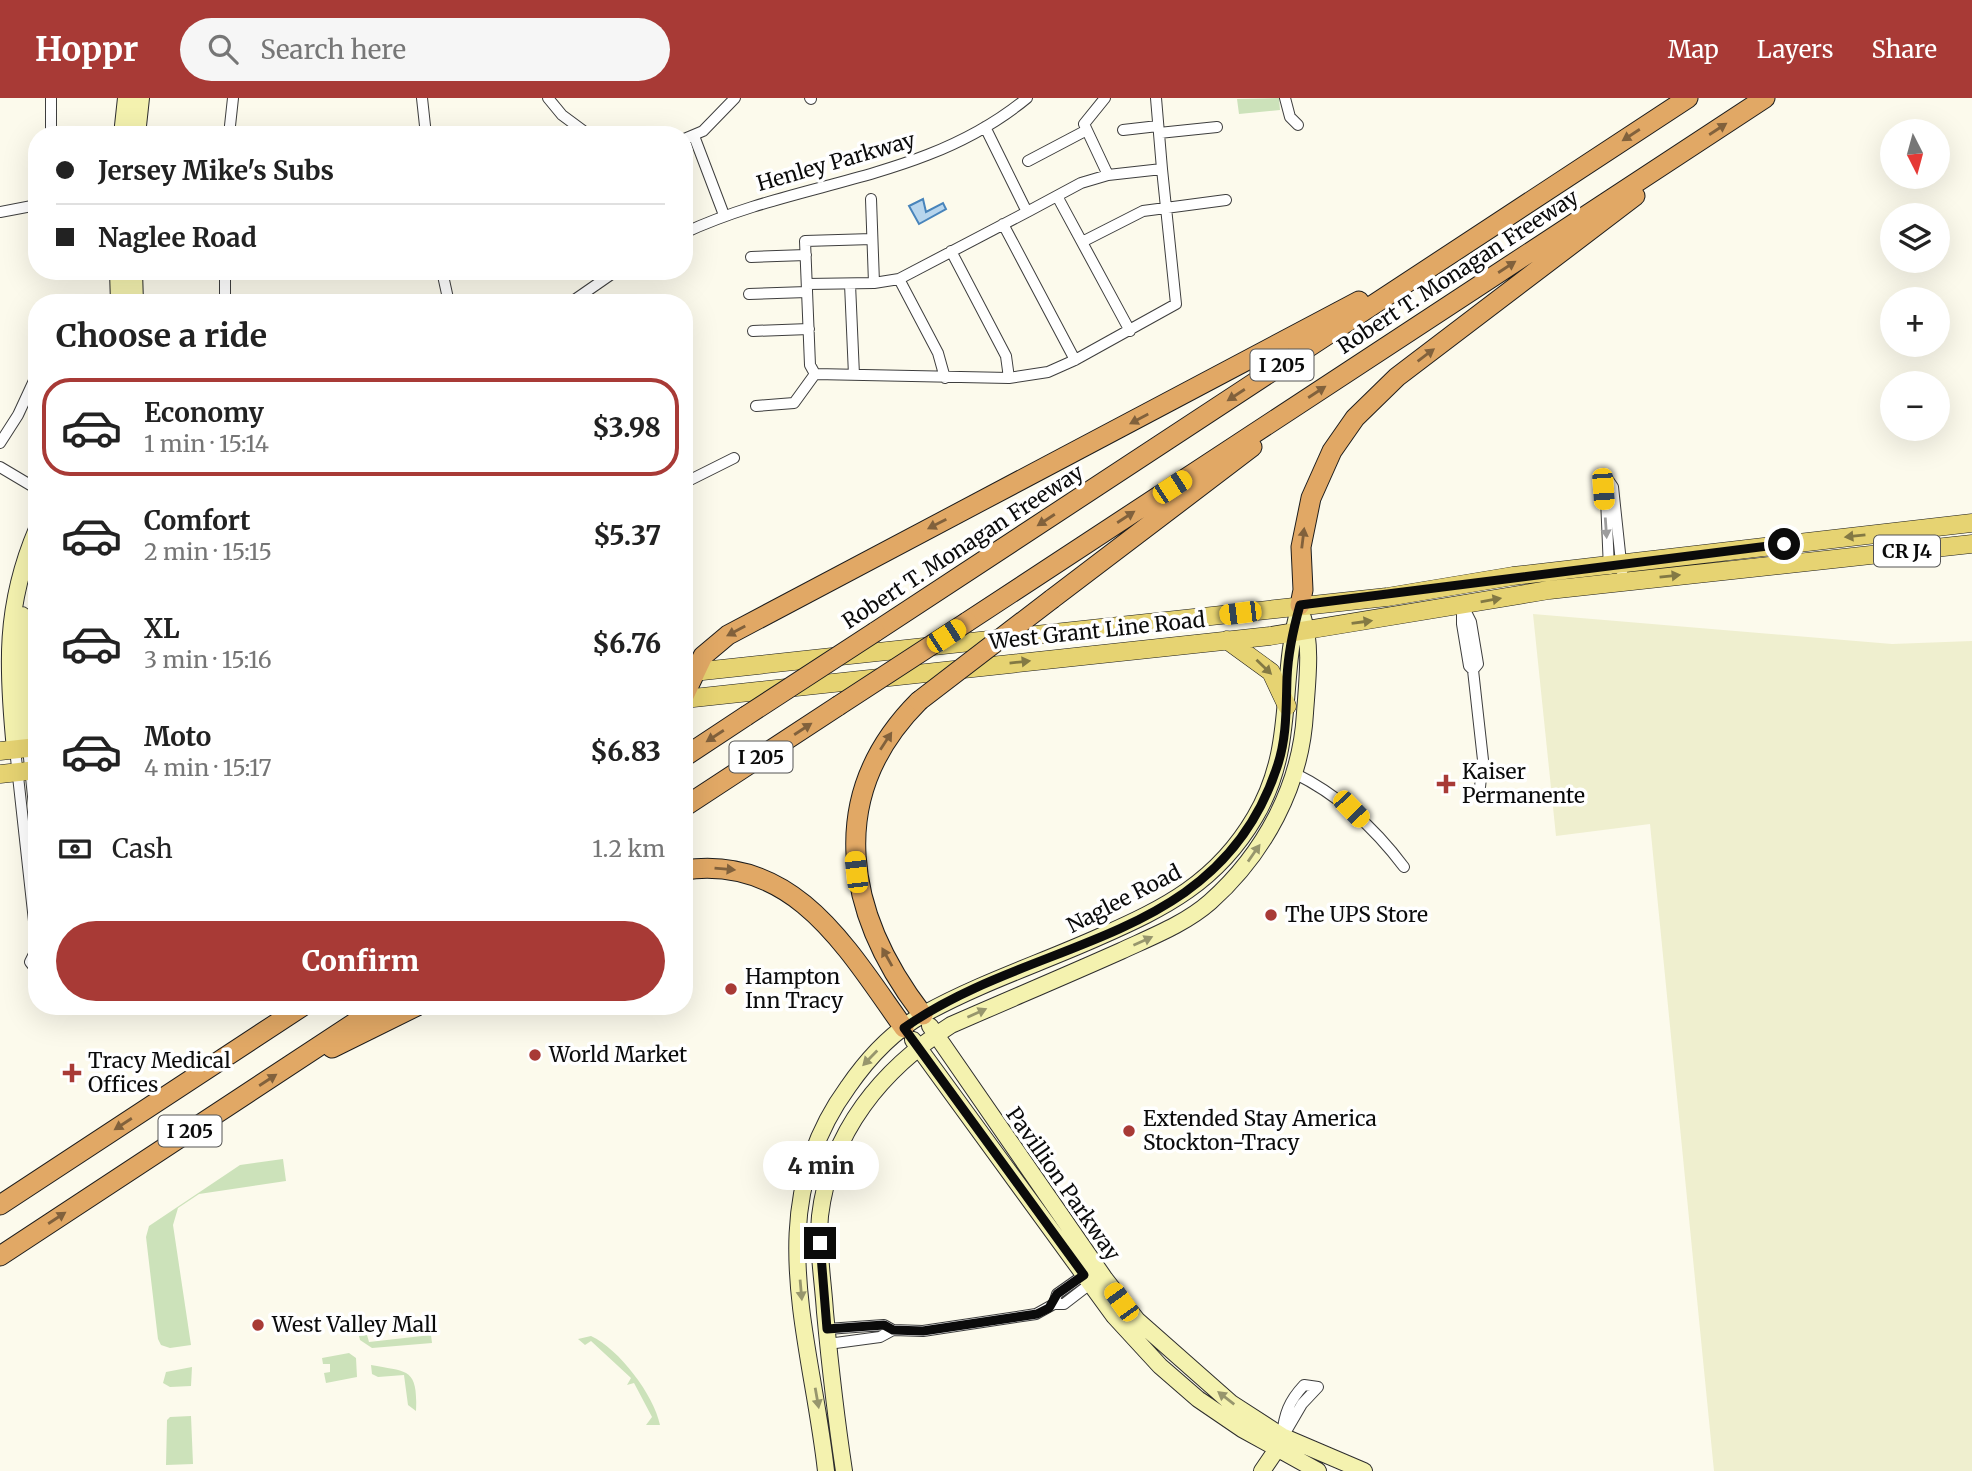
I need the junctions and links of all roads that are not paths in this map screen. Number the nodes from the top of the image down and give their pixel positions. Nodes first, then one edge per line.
1 (51, 98) edge
2 (126, 98) edge
3 (141, 98) edge
4 (233, 98) edge
5 (422, 98) edge
6 (548, 98) edge
7 (735, 98) edge
8 (1027, 98) edge
9 (1105, 98) edge
10 (1156, 98) edge
11 (1285, 98) edge
12 (1688, 98) edge
13 (1765, 98) edge
14 (1298, 125) dead end
15 (51, 126) edge
16 (123, 126) edge
17 (138, 126) edge
18 (230, 126) edge
19 (425, 126) edge
20 (574, 126) edge
21 (985, 127) junction
22 (1217, 127) dead end
23 (1124, 130) dead end
24 (1158, 130) junction
25 (1085, 131) junction
26 (693, 135) edge
27 (693, 146) edge
28 (1672, 159) junction
29 (1028, 161) dead end
30 (1162, 169) junction
31 (1108, 175) junction
32 (1057, 196) junction
33 (871, 199) dead end
34 (1226, 200) dead end
35 (1167, 206) junction
36 (28, 207) edge
37 (0, 212) edge
38 (1027, 212) junction
39 (724, 215) junction
40 (1003, 224) junction
41 (693, 229) edge
42 (872, 239) junction
43 (1082, 242) junction
44 (951, 251) junction
45 (806, 255) junction
46 (751, 257) dead end
47 (1418, 276) junction
48 (899, 279) junction
49 (603, 280) edge
50 (874, 283) junction
51 (850, 284) junction
52 (807, 288) junction
53 (748, 293) dead end
54 (583, 294) edge
55 (809, 329) junction
56 (753, 331) dead end
57 (1130, 331) junction
58 (1075, 360) junction
59 (814, 374) junction
60 (854, 375) junction
61 (945, 377) junction
62 (1009, 378) junction
63 (28, 393) edge
64 (756, 406) dead end
65 (1286, 412) junction
66 (0, 443) edge
67 (734, 458) dead end
68 (0, 467) edge
69 (693, 478) edge
70 (28, 484) edge
71 (1972, 523) edge
72 (1972, 544) edge
73 (28, 556) edge
74 (1616, 572) junction
75 (28, 586) edge
76 (1462, 604) junction
77 (1300, 605) junction
78 (1299, 631) junction
79 (1227, 640) junction
80 (693, 668) edge
81 (693, 672) edge
82 (693, 697) edge
83 (1287, 706) junction
84 (20, 749) edge
85 (693, 751) edge
86 (21, 771) edge
87 (1294, 774) junction
88 (1480, 787) dead end
89 (28, 799) edge
90 (693, 801) edge
91 (28, 833) edge
92 (1404, 867) dead end
93 (693, 870) edge
94 (285, 1015) edge
95 (366, 1015) edge
96 (399, 1015) edge
97 (923, 1015) junction
98 (904, 1028) junction
99 (935, 1035) junction
100 (918, 1047) junction
101 (301, 1058) junction
102 (0, 1205) edge
103 (0, 1256) edge
104 (1087, 1280) junction
105 (828, 1337) junction
106 (1280, 1442) junction
107 (826, 1471) edge
108 (844, 1471) edge
109 (1262, 1471) edge
110 (1318, 1471) edge
111 (1364, 1471) edge

1 - 15 street
2 - 16 main road
3 - 17 main road
4 - 18 street
5 - 19 street
6 - 20 street
7 - 26 street
8 - 21 street, Henley Parkway
9 - 25 street
10 - 24 street
11 - 14 street
12 -> 47 highway, Robert T. Monagan Freeway / I 205
28 -> 13 highway, Robert T. Monagan Freeway / I 205
21 - 38 street
21 - 39 street, Henley Parkway
22 - 24 street
23 - 24 street
24 - 30 street
25 - 29 street
25 - 31 street
27 - 39 street
65 -> 28 highway, Robert T. Monagan Freeway / I 205
77 -> 28 highway
30 - 31 street
30 - 35 street
31 - 32 street
32 - 38 street
32 - 43 street
33 - 42 street
34 - 35 street
35 - 43 street
35 - 57 street
36 - 37 street
38 - 40 street
39 - 41 street, Henley Parkway
40 - 44 street
40 - 58 street
42 - 45 street
42 - 50 street
43 - 57 street
44 - 48 street
44 - 62 street
45 - 46 street
45 - 52 street
47 -> 80 highway
47 -> 85 highway, Robert T. Monagan Freeway / I 205, bridge
48 - 50 street
48 - 61 street
49 - 54 street
50 - 51 street
51 - 52 street
51 - 60 street
52 - 53 street
52 - 55 street
55 - 56 street
55 - 59 street
57 - 58 street
58 - 62 street
59 - 60 street
59 - 64 street
60 - 61 street
61 - 62 street
63 - 66 street
90 -> 65 highway, Robert T. Monagan Freeway / I 205, bridge
97 -> 65 highway, bridge
67 - 69 street
68 - 70 street
71 -> 74 main road, West Grant Line Road / CR J4
74 -> 72 main road, West Grant Line Road / CR J4
73 - 84 main road
74 -> 74 street
76 -> 74 main road, West Grant Line Road / CR J4
74 - 77 main road, West Grant Line Road / CR J4
75 - 84 main road
78 -> 76 main road, West Grant Line Road / CR J4
76 - 88 street
77 - 78 main road, Naglee Road
77 - 81 main road, West Grant Line Road / CR J4
78 - 79 main road, West Grant Line Road / CR J4
78 - 83 main road, Naglee Road
78 - 87 main road, Naglee Road
82 -> 79 main road, West Grant Line Road / CR J4
79 -> 83 main road
83 - 97 main road, Naglee Road
84 - 86 street
86 - 89 street
86 - 91 street
87 - 92 street
99 -> 87 main road, Naglee Road
93 -> 98 highway
94 -> 102 highway, I 205
95 - 101 highway, I 205
96 - 101 highway
97 - 98 main road, Naglee Road
97 - 99 main road, Pavillion Parkway
98 - 100 main road, Pavillion Parkway
98 -> 107 main road, Naglee Road
99 - 100 main road, Naglee Road
106 -> 99 main road, Pavillion Parkway
100 - 104 main road, Pavillion Parkway
100 - 105 main road, Naglee Road
103 -> 101 highway, I 205
104 - 105 street
104 - 106 main road, Pavillion Parkway
105 - 108 main road, Naglee Road
106 - 106 street
106 - 109 main road
106 - 110 main road, Pavillion Parkway
106 - 111 main road, Pavillion Parkway

